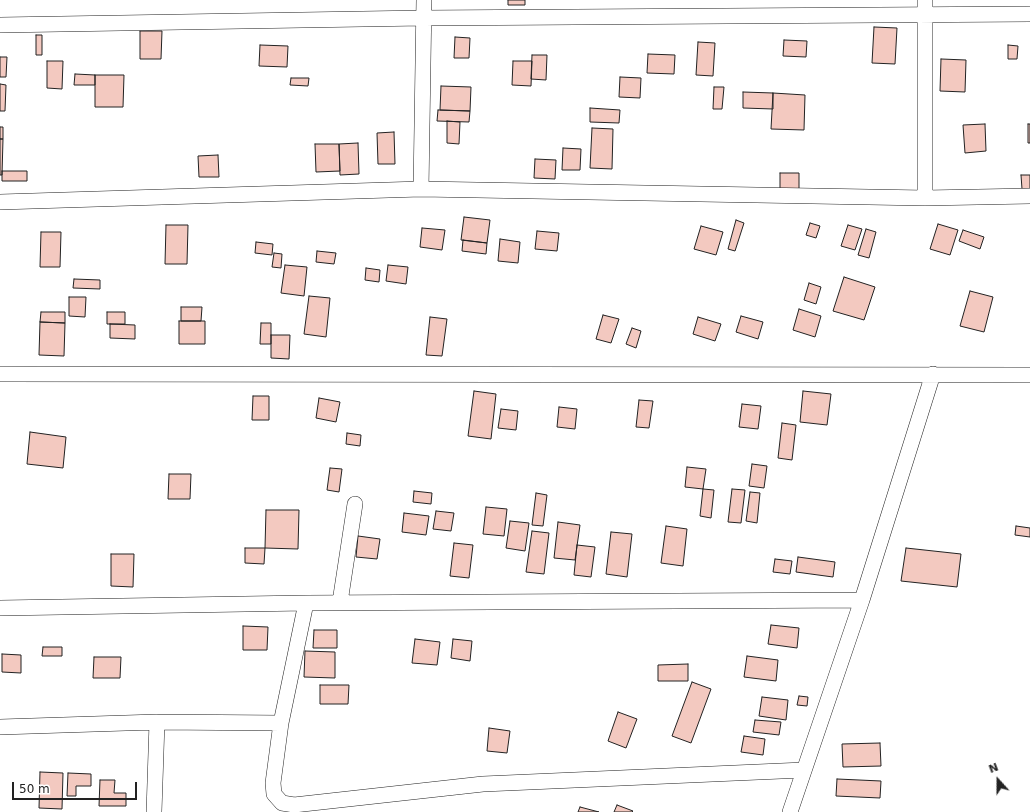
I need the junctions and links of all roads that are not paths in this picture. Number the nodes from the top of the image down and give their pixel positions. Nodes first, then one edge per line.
1 (424, 0) edge
2 (924, 7) edge
3 (1030, 14) edge
4 (423, 18) junction
5 (0, 25) edge
6 (421, 189) junction
7 (1030, 196) edge
8 (925, 198) junction
9 (0, 202) edge
10 (0, 374) edge
11 (933, 374) junction
12 (1030, 375) edge
13 (355, 504) dead end
14 (862, 600) junction
15 (306, 602) junction
16 (340, 602) junction
17 (0, 608) edge
18 (157, 722) junction
19 (281, 723) junction
20 (0, 727) edge
21 (804, 770) junction
22 (154, 812) edge
23 (790, 812) edge

1 - 4 street
2 - 3 street
2 - 4 street
2 - 8 street
4 - 5 street
4 - 6 street
6 - 8 street
6 - 9 street
7 - 8 street
10 - 11 street
11 - 12 street
11 - 14 street
13 - 16 street
14 - 16 street
14 - 21 street
15 - 16 street
15 - 17 street
15 - 19 street
18 - 19 street
18 - 20 street
18 - 22 street
19 - 21 street
21 - 23 street

